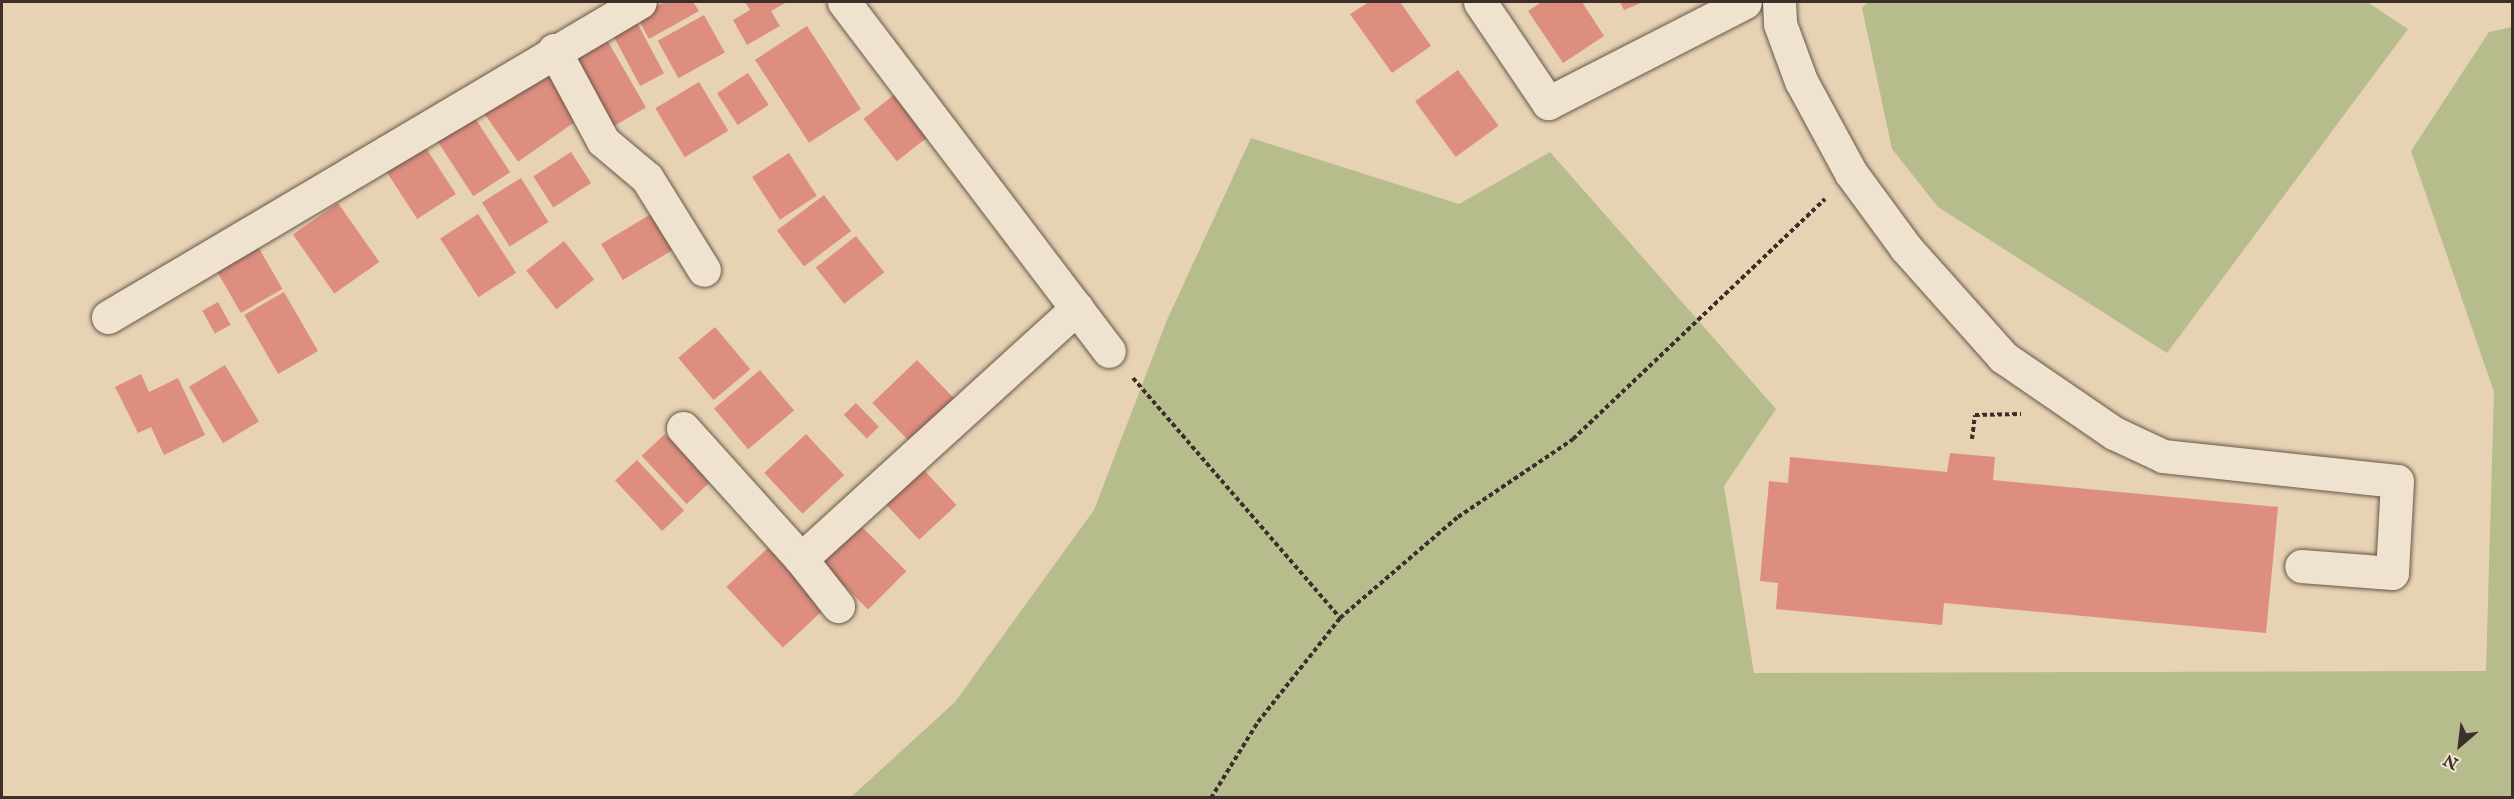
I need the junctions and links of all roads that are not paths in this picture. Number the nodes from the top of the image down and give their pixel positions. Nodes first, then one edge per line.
1 (844, 2) edge
2 (1480, 2) edge
3 (1745, 2) edge
4 (1779, 2) edge
5 (623, 5) edge
6 (554, 50) junction
7 (704, 270) dead end
8 (1077, 308) junction
9 (108, 317) dead end
10 (1109, 351) road end
11 (683, 428) dead end
12 (801, 559) junction
13 (2301, 566) dead end
14 (838, 606) dead end

1 - 8 street
2 - 3 street
4 - 13 street
5 - 6 street
6 - 7 street
6 - 9 street
8 - 10 street
8 - 12 street
11 - 12 street
12 - 14 street

